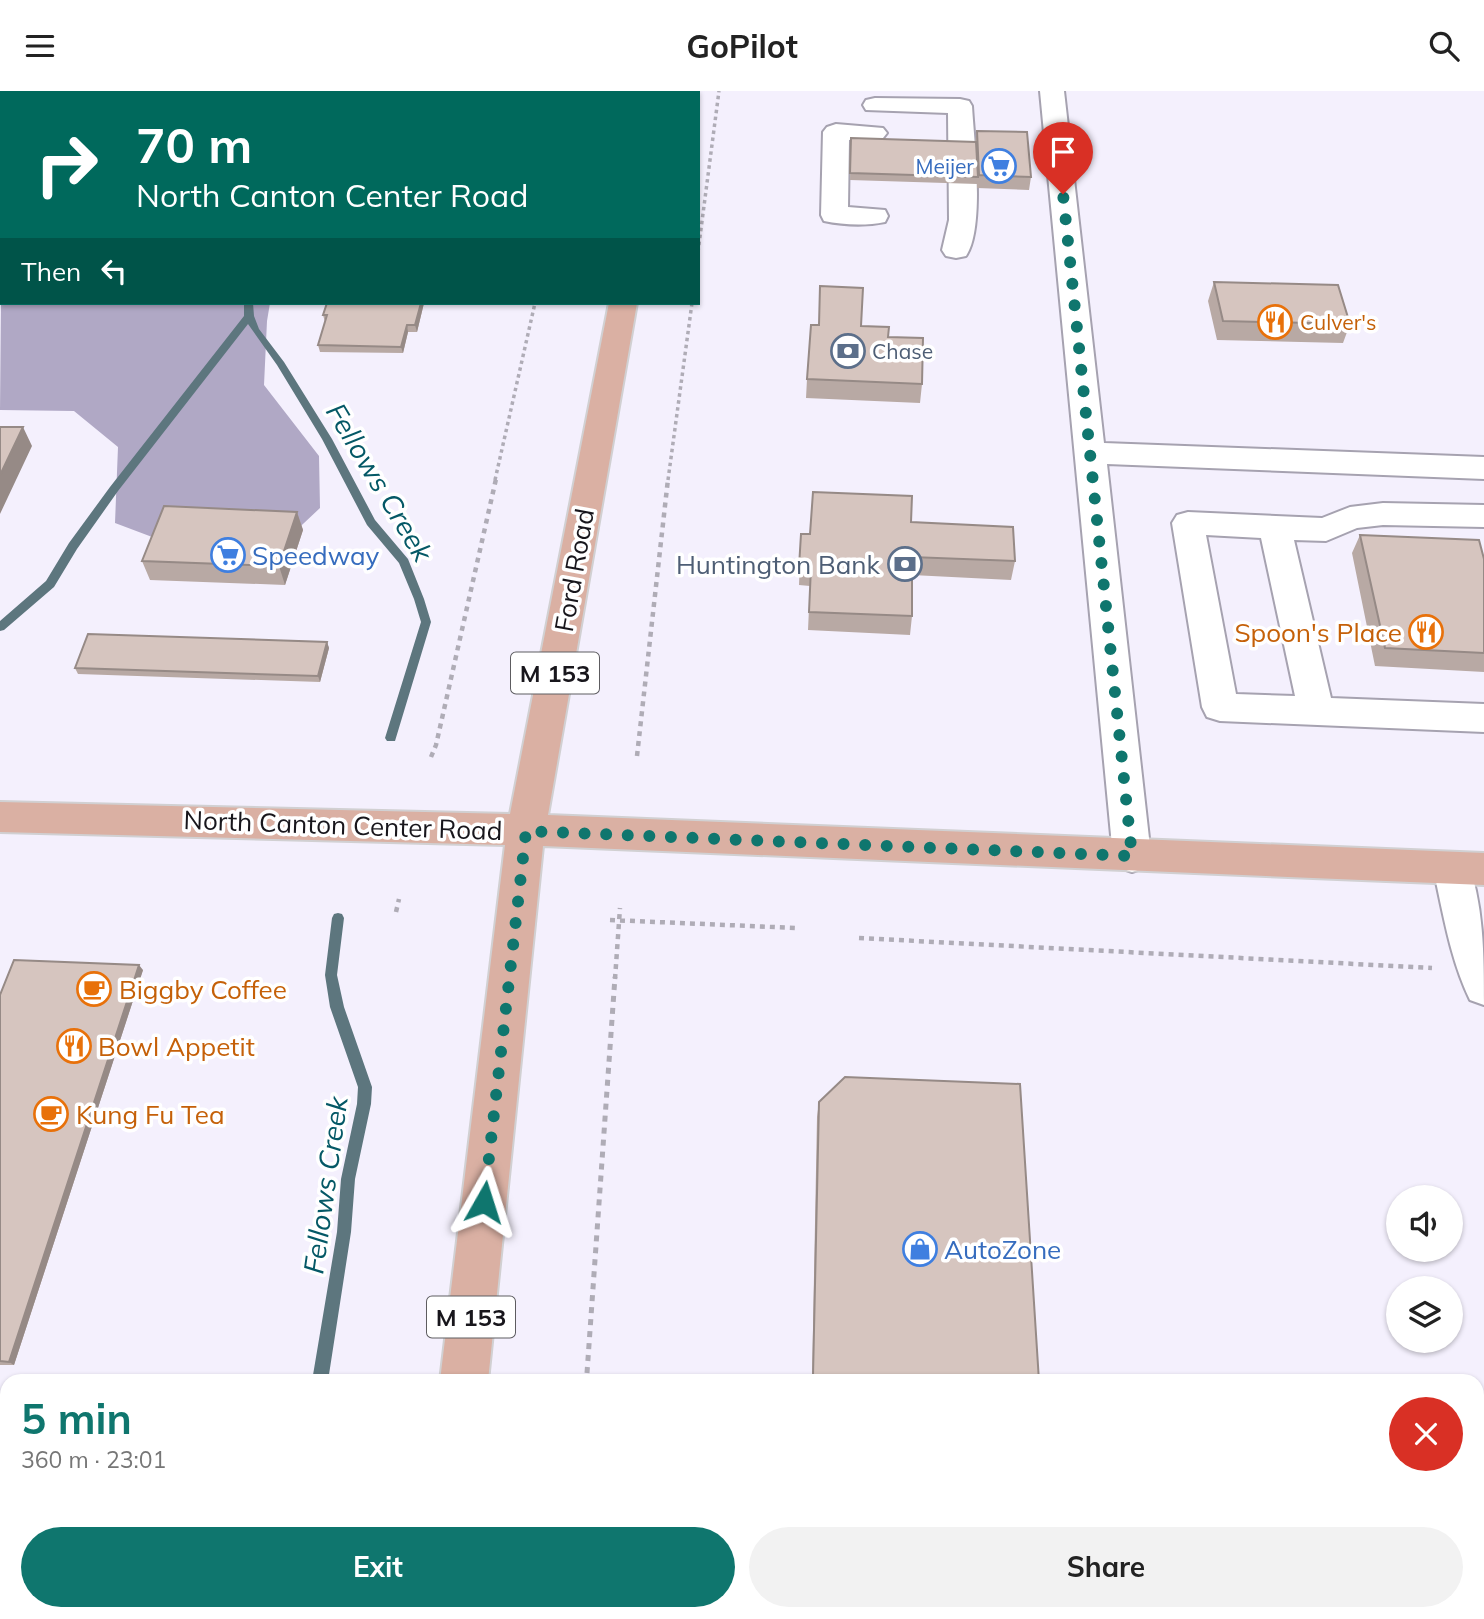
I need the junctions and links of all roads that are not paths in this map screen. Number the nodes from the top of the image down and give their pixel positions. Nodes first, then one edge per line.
1 (1052, 91) edge
2 (875, 98) edge
3 (874, 217) dead end
4 (956, 250) dead end
5 (623, 305) edge
6 (1090, 453) junction
7 (1484, 468) edge
8 (1484, 516) edge
9 (1275, 527) junction
10 (1316, 711) junction
11 (1484, 718) edge
12 (0, 817) edge
13 (526, 831) junction
14 (1132, 856) junction
15 (1468, 869) edge
16 (1484, 987) edge
17 (465, 1374) edge

1 - 6 lane
2 - 3 lane
2 - 4 lane
5 - 13 main road, Ford Road / M 153
6 - 7 lane
6 - 14 lane
8 - 9 lane
9 - 10 lane
9 - 10 lane
10 - 11 lane
12 - 13 main road, North Canton Center Road
13 - 14 main road, North Canton Center Road
13 - 17 main road, Ford Road / M 153
14 - 15 main road, North Canton Center Road
15 - 16 lane

